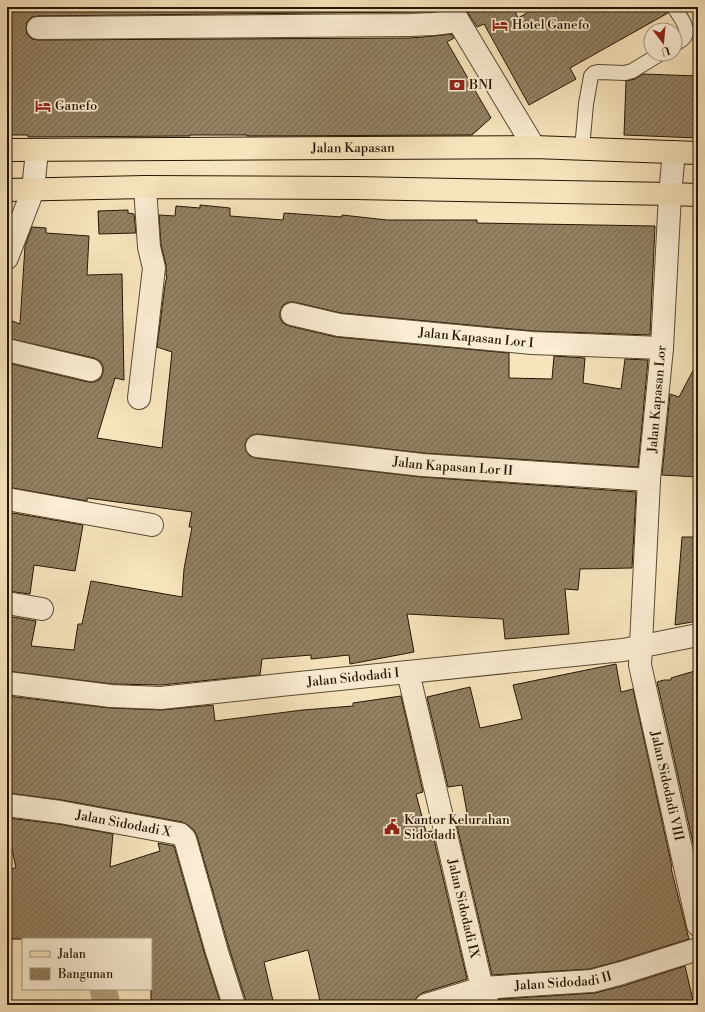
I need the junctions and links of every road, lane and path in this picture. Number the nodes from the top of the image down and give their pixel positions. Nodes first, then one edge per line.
1 (674, 7) edge
2 (454, 14) edge
3 (38, 28) dead end
4 (683, 39) edge
5 (648, 62) edge
6 (534, 147) junction
7 (582, 149) junction
8 (7, 150) edge
9 (37, 151) junction
10 (674, 152) junction
11 (698, 153) edge
12 (145, 187) junction
13 (7, 190) edge
14 (33, 190) junction
15 (670, 194) junction
16 (698, 195) edge
17 (7, 258) edge
18 (292, 314) dead end
19 (662, 348) junction
20 (7, 350) edge
21 (91, 370) dead end
22 (138, 398) dead end
23 (257, 446) dead end
24 (649, 480) junction
25 (7, 499) edge
26 (152, 525) dead end
27 (7, 603) edge
28 (42, 609) dead end
29 (698, 635) edge
30 (641, 646) junction
31 (408, 672) junction
32 (7, 683) edge
33 (7, 805) edge
34 (698, 925) edge
35 (698, 949) edge
36 (485, 996) edge
37 (234, 1005) edge
38 (426, 1005) edge

1 - 4 lane
2 - 3 street
2 - 6 street
5 - 7 lane
6 - 7 main road, Jalan Kapasan
6 - 9 main road, Jalan Kapasan
7 - 10 main road, Jalan Kapasan
8 - 9 main road, Jalan Kapasan
9 - 14 street
10 - 11 main road, Jalan Kapasan
10 - 15 street, Jalan Kapasan Lor
12 - 14 main road
12 - 15 main road
12 - 22 street
13 - 14 main road
14 - 17 street
15 - 16 main road
15 - 19 street, Jalan Kapasan Lor
18 - 19 street, Jalan Kapasan Lor I
19 - 24 street, Jalan Kapasan Lor
20 - 21 street
23 - 24 street, Jalan Kapasan Lor II
24 - 30 street, Jalan Kapasan Lor
25 - 26 street
27 - 28 street
29 - 30 street, Jalan Sidodadi I
30 - 31 street, Jalan Sidodadi I
30 - 34 street, Jalan Sidodadi VIII
31 - 32 street, Jalan Sidodadi I
31 - 36 street, Jalan Sidodadi IX
33 - 37 street, Jalan Sidodadi X
35 - 36 street, Jalan Sidodadi II
36 - 38 street, Jalan Sidodadi II

